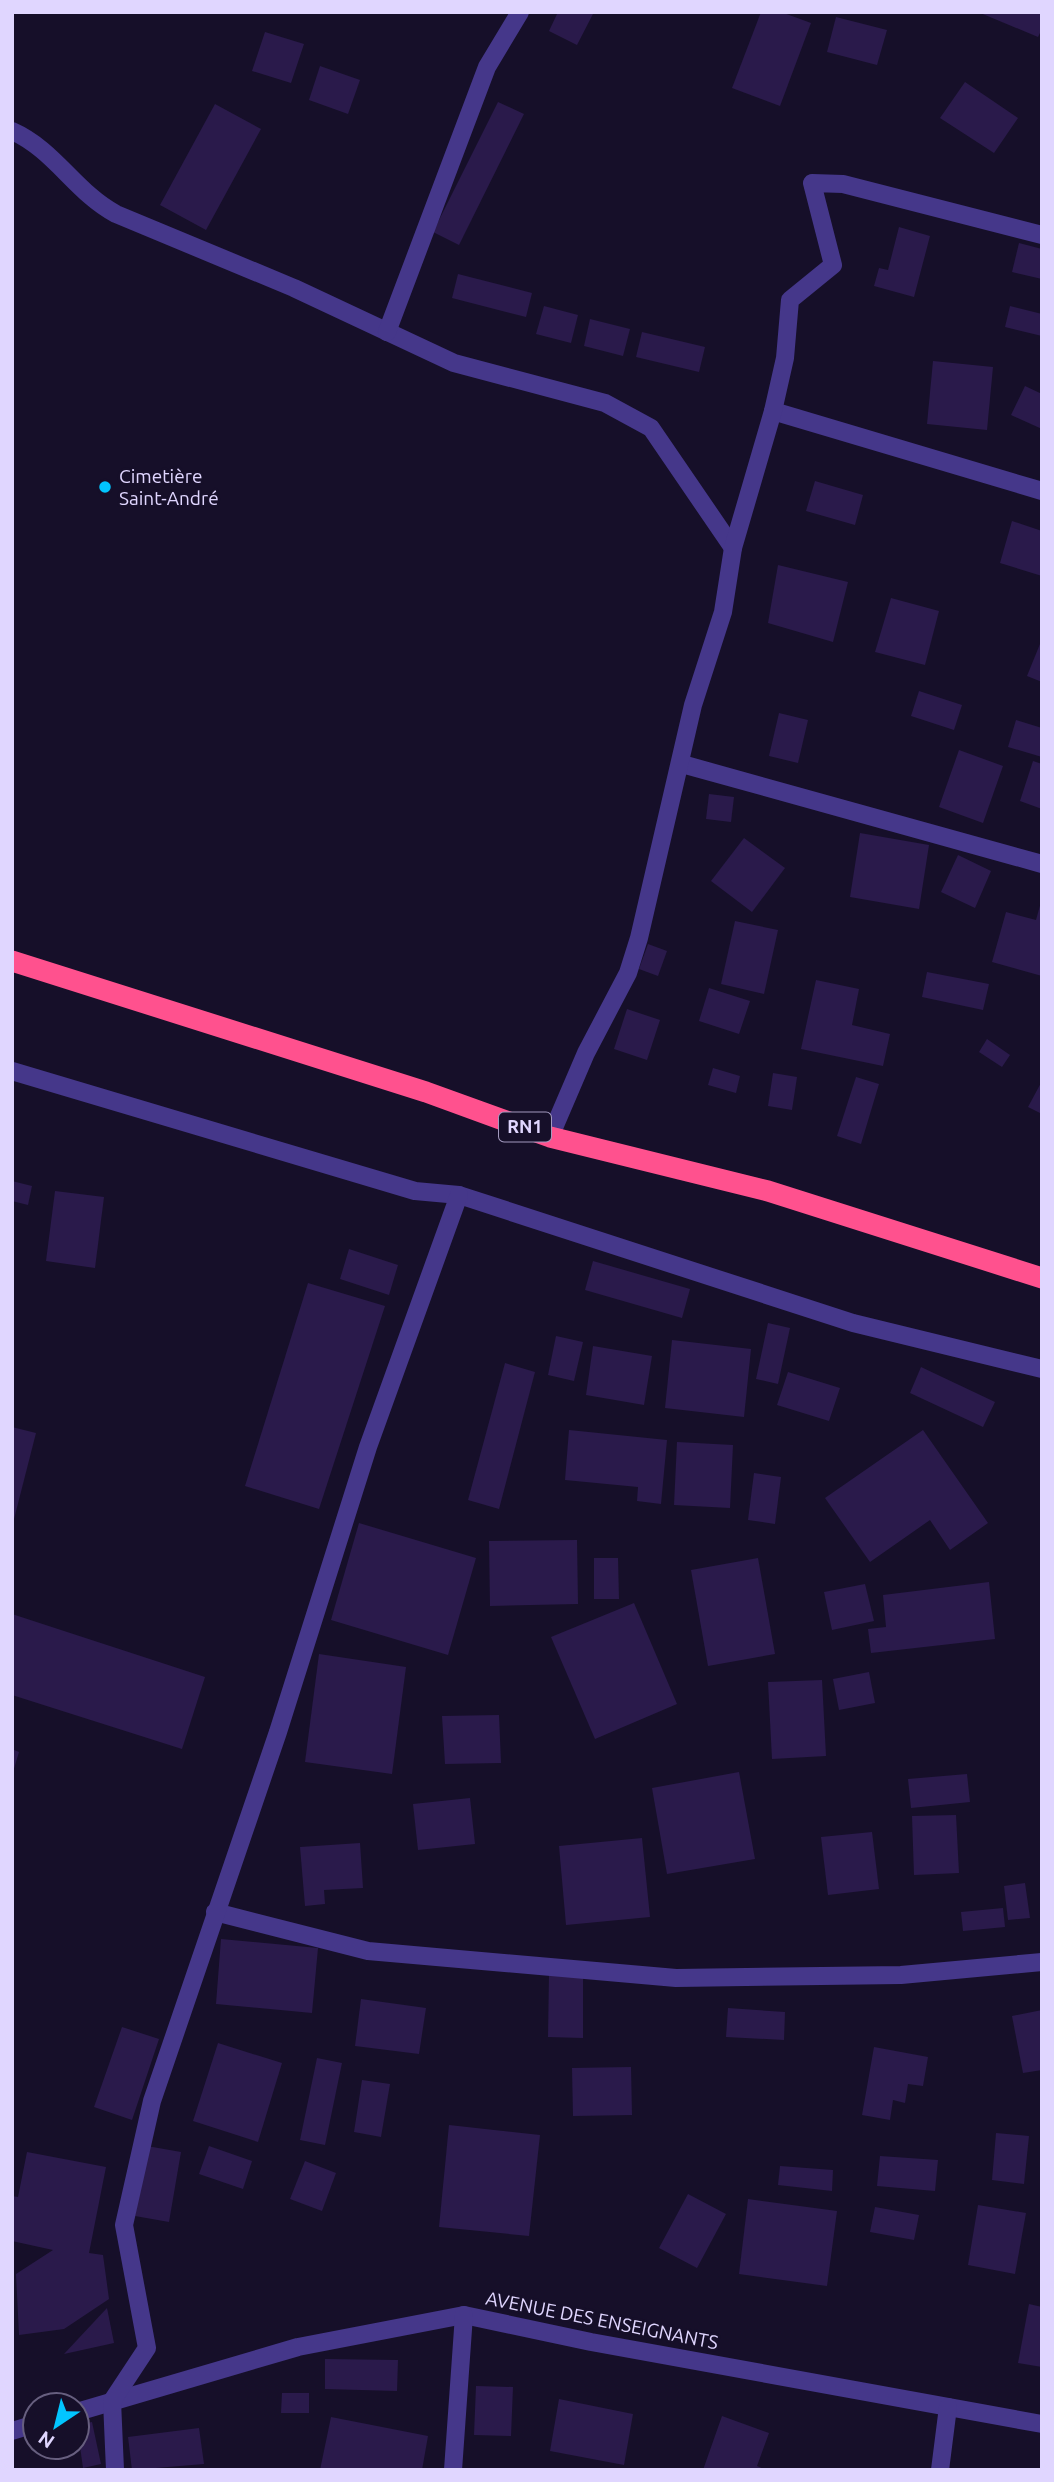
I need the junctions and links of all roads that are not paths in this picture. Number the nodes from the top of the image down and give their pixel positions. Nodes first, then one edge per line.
1 (520, 12) edge
2 (12, 131) edge
3 (1042, 235) edge
4 (387, 332) junction
5 (773, 411) junction
6 (1042, 491) edge
7 (733, 548) junction
8 (682, 764) junction
9 (1042, 864) edge
10 (12, 961) edge
11 (12, 1070) edge
12 (550, 1136) junction
13 (459, 1195) junction
14 (1042, 1278) edge
15 (1042, 1369) edge
16 (215, 1912) junction
17 (1042, 1962) edge
18 (464, 2315) junction
19 (112, 2401) junction
20 (948, 2407) junction
21 (91, 2408) edge
22 (1042, 2424) edge
23 (114, 2470) edge
24 (453, 2470) edge
25 (940, 2470) edge

1 - 4 street
2 - 4 street
3 - 5 street
4 - 7 street
5 - 6 street
5 - 7 street
7 - 8 street
8 - 9 street
8 - 12 street
10 - 12 highway, RN1
11 - 13 street
12 - 14 highway, RN1
13 - 15 street
13 - 16 street
16 - 17 street
16 - 19 street
18 - 19 street, AVENUE DES ENSEIGNANTS
18 - 20 street, AVENUE DES ENSEIGNANTS
18 - 24 street
19 - 21 street, AVENUE DES ENSEIGNANTS
19 - 23 street
20 - 22 street, AVENUE DES ENSEIGNANTS
20 - 25 street

